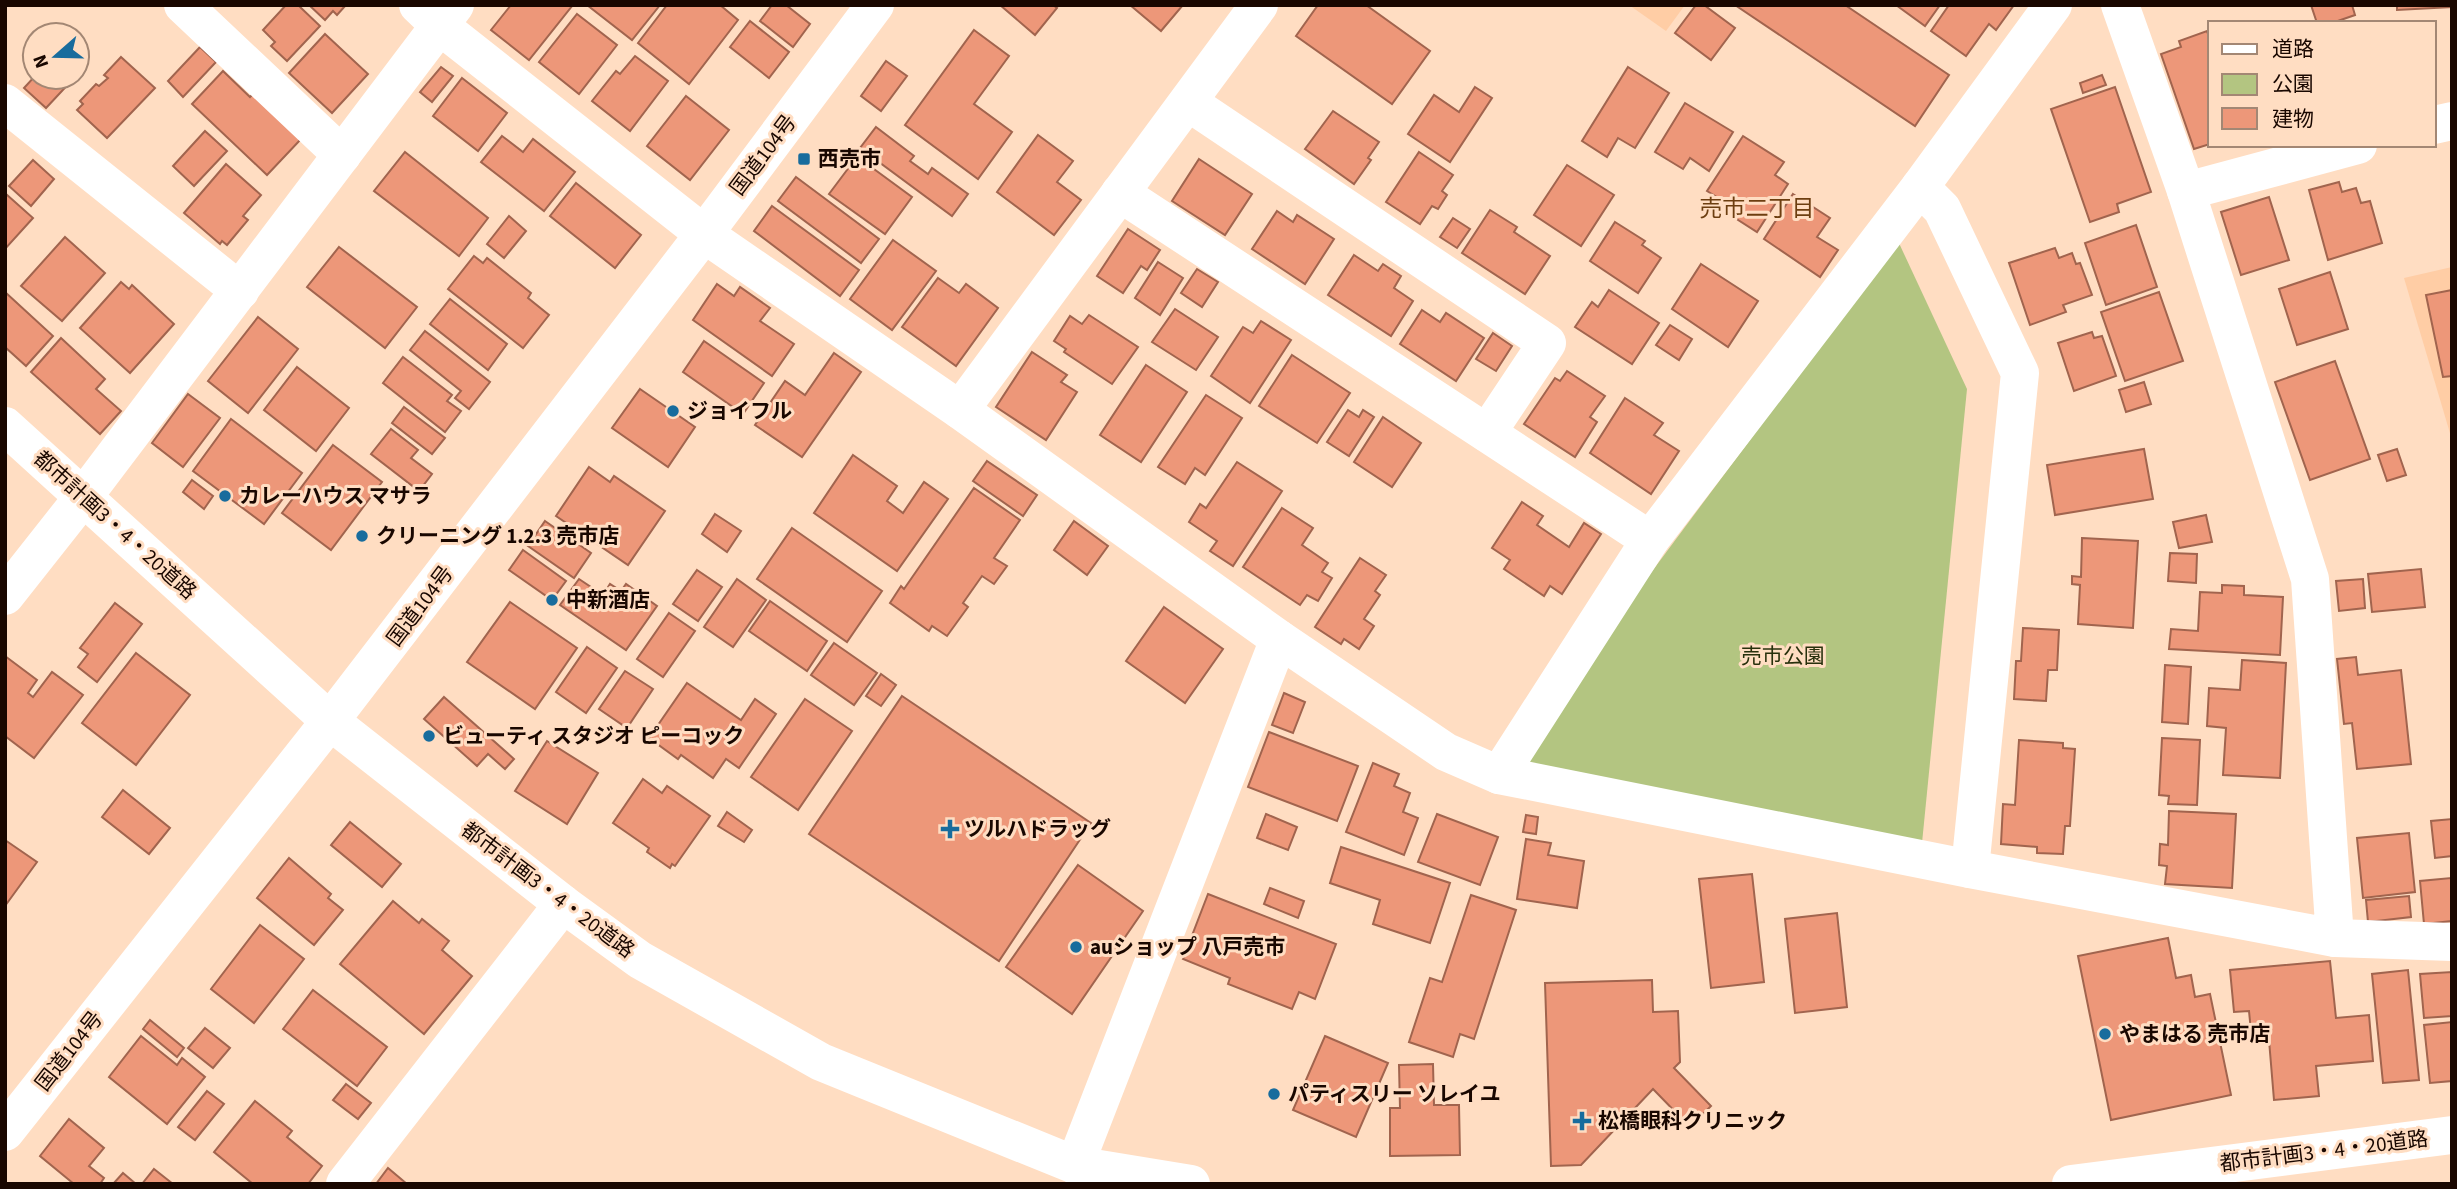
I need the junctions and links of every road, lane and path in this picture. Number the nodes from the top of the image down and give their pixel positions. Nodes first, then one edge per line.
1 (183, 5) edge
2 (875, 5) edge
3 (1259, 5) edge
4 (2053, 5) edge
5 (2120, 5) edge
6 (438, 12) edge
7 (5, 103) edge
8 (1188, 103) junction
9 (2351, 147) edge
10 (342, 155) junction
11 (1920, 187) junction
12 (2186, 191) junction
13 (1120, 193) junction
14 (704, 234) junction
15 (240, 290) junction
16 (960, 410) junction
17 (5, 426) edge
18 (1487, 433) junction
19 (83, 496) junction
20 (1650, 540) junction
21 (5, 596) edge
22 (1279, 639) junction
23 (330, 722) junction
24 (1499, 775) junction
25 (1970, 869) junction
26 (563, 904) junction
27 (2335, 938) junction
28 (2452, 942) edge
29 (5, 1132) edge
30 (2452, 1135) edge
31 (1072, 1174) edge
32 (345, 1184) edge
33 (1191, 1184) edge
34 (2071, 1184) edge

1 - 10 main road
2 - 14 main road, 国道104号
3 - 8 main road
4 - 11 main road
5 - 12 main road
6 - 10 main road
6 - 14 main road
7 - 15 main road
8 - 13 main road
8 - 18 main road
9 - 12 main road
10 - 15 main road
11 - 20 main road
11 - 25 main road
12 - 27 main road
13 - 16 main road
13 - 18 main road
14 - 16 main road
14 - 23 main road, 国道104号
15 - 19 main road
16 - 22 main road
17 - 19 main road, 都市計画3・4・20道路
18 - 20 main road
19 - 21 main road
19 - 23 main road, 都市計画3・4・20道路
20 - 24 main road
22 - 24 main road
22 - 31 main road
23 - 26 main road, 都市計画3・4・20道路
23 - 29 main road, 国道104号
24 - 25 main road
25 - 27 main road
26 - 31 main road, 都市計画3・4・20道路
26 - 32 main road
27 - 28 main road
30 - 34 main road, 都市計画3・4・20道路
31 - 33 main road, 都市計画3・4・20道路

